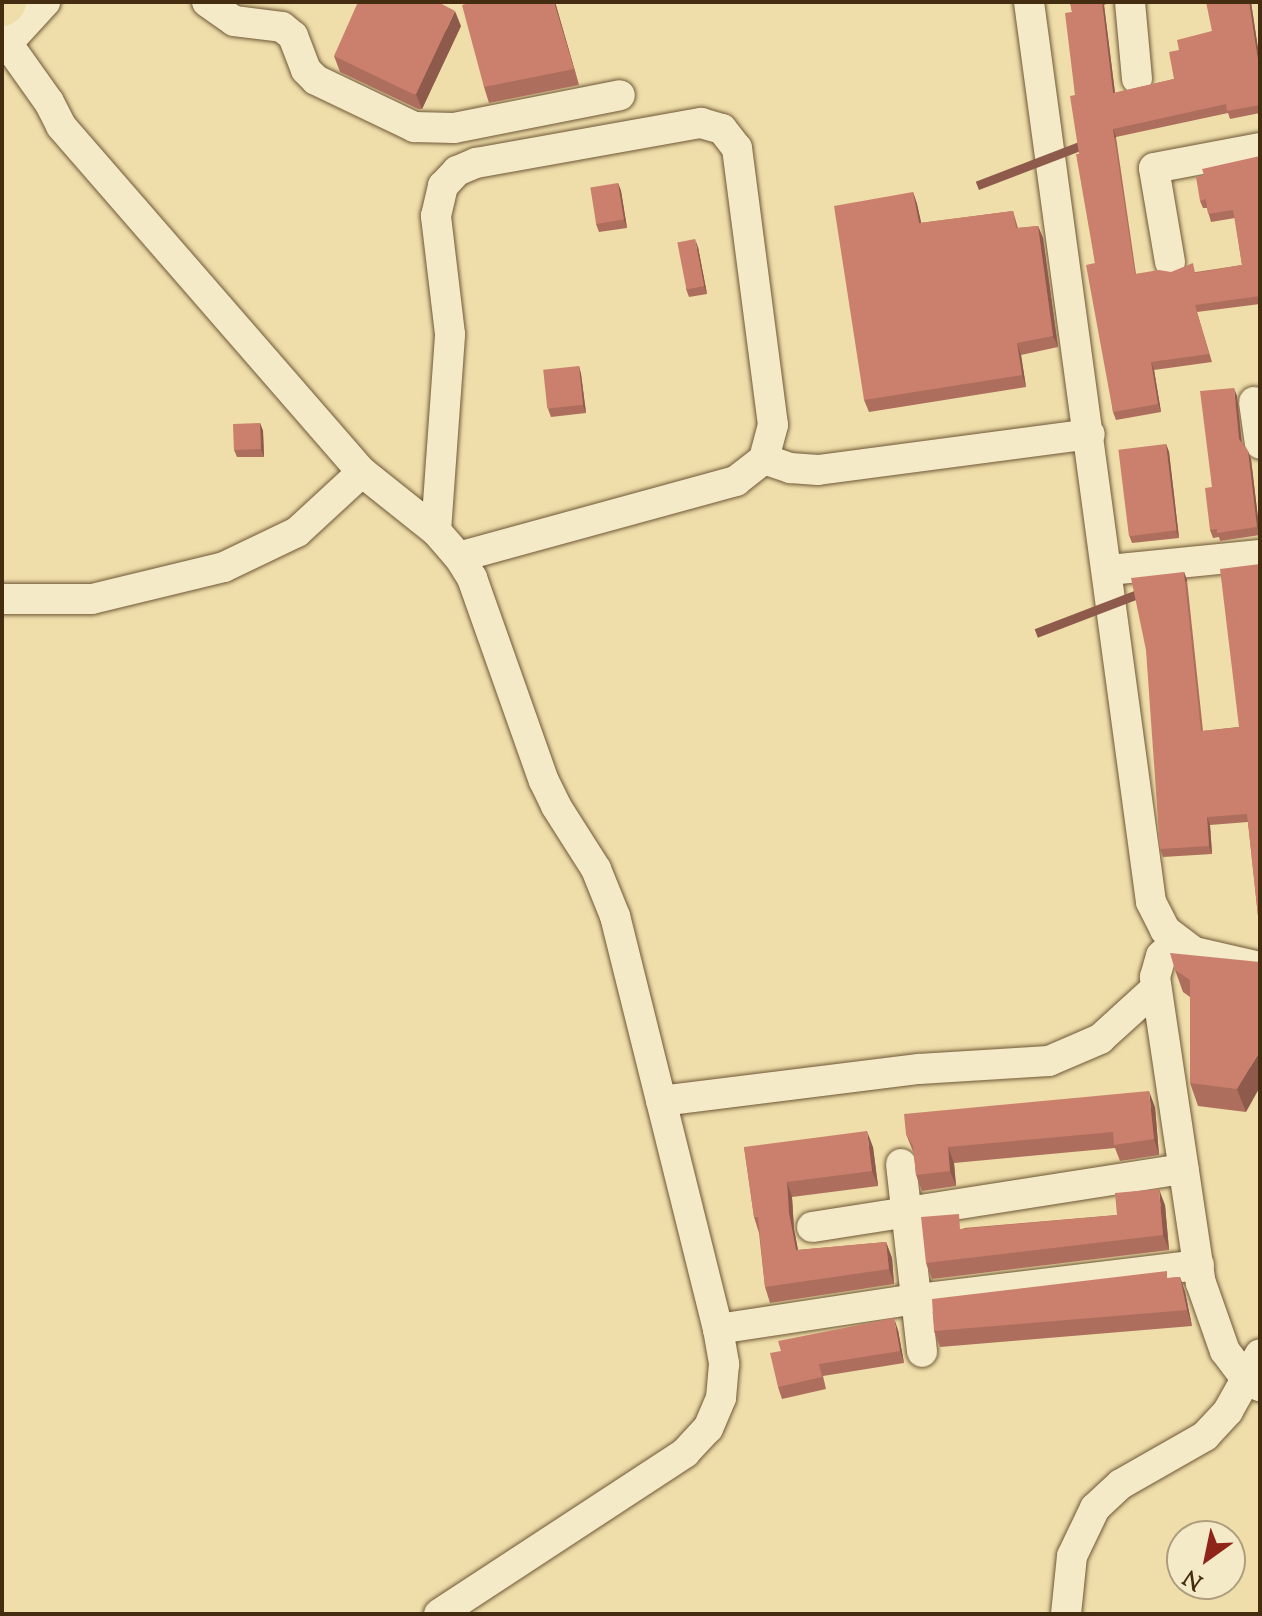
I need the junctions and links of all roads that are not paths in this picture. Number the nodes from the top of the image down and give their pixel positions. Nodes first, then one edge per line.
1 (45, 2) edge
2 (207, 2) edge
3 (1029, 2) edge
4 (1130, 2) edge
5 (4, 25) edge
6 (1137, 79) dead end
7 (620, 95) dead end
8 (1260, 148) edge
9 (1170, 262) dead end
10 (1254, 402) dead end
11 (1090, 434) junction
12 (1260, 444) edge
13 (764, 459) junction
14 (362, 472) junction
15 (436, 531) junction
16 (1260, 555) edge
17 (459, 557) junction
18 (1109, 570) junction
19 (2, 599) edge
20 (1176, 941) junction
21 (1260, 967) edge
22 (1156, 988) junction
23 (661, 1101) junction
24 (901, 1164) dead end
25 (1184, 1169) junction
26 (908, 1212) junction
27 (812, 1227) dead end
28 (1199, 1265) junction
29 (917, 1299) junction
30 (718, 1329) junction
31 (922, 1352) dead end
32 (1255, 1373) edge
33 (439, 1614) edge
34 (1066, 1614) edge

1 - 5 street
2 - 7 street
3 - 11 street
4 - 6 street
5 - 14 street
8 - 9 street
10 - 12 street
11 - 13 street
11 - 18 street
13 - 15 street
13 - 17 street
14 - 15 street
14 - 19 street
15 - 17 street
16 - 18 street
17 - 23 street
18 - 20 street
20 - 21 street
20 - 22 street
22 - 23 street
22 - 25 street
23 - 30 street
24 - 26 street
25 - 26 street
25 - 28 street
26 - 27 street
26 - 29 street
28 - 29 street
28 - 32 street
29 - 30 street
29 - 31 street
30 - 33 street
32 - 34 street

